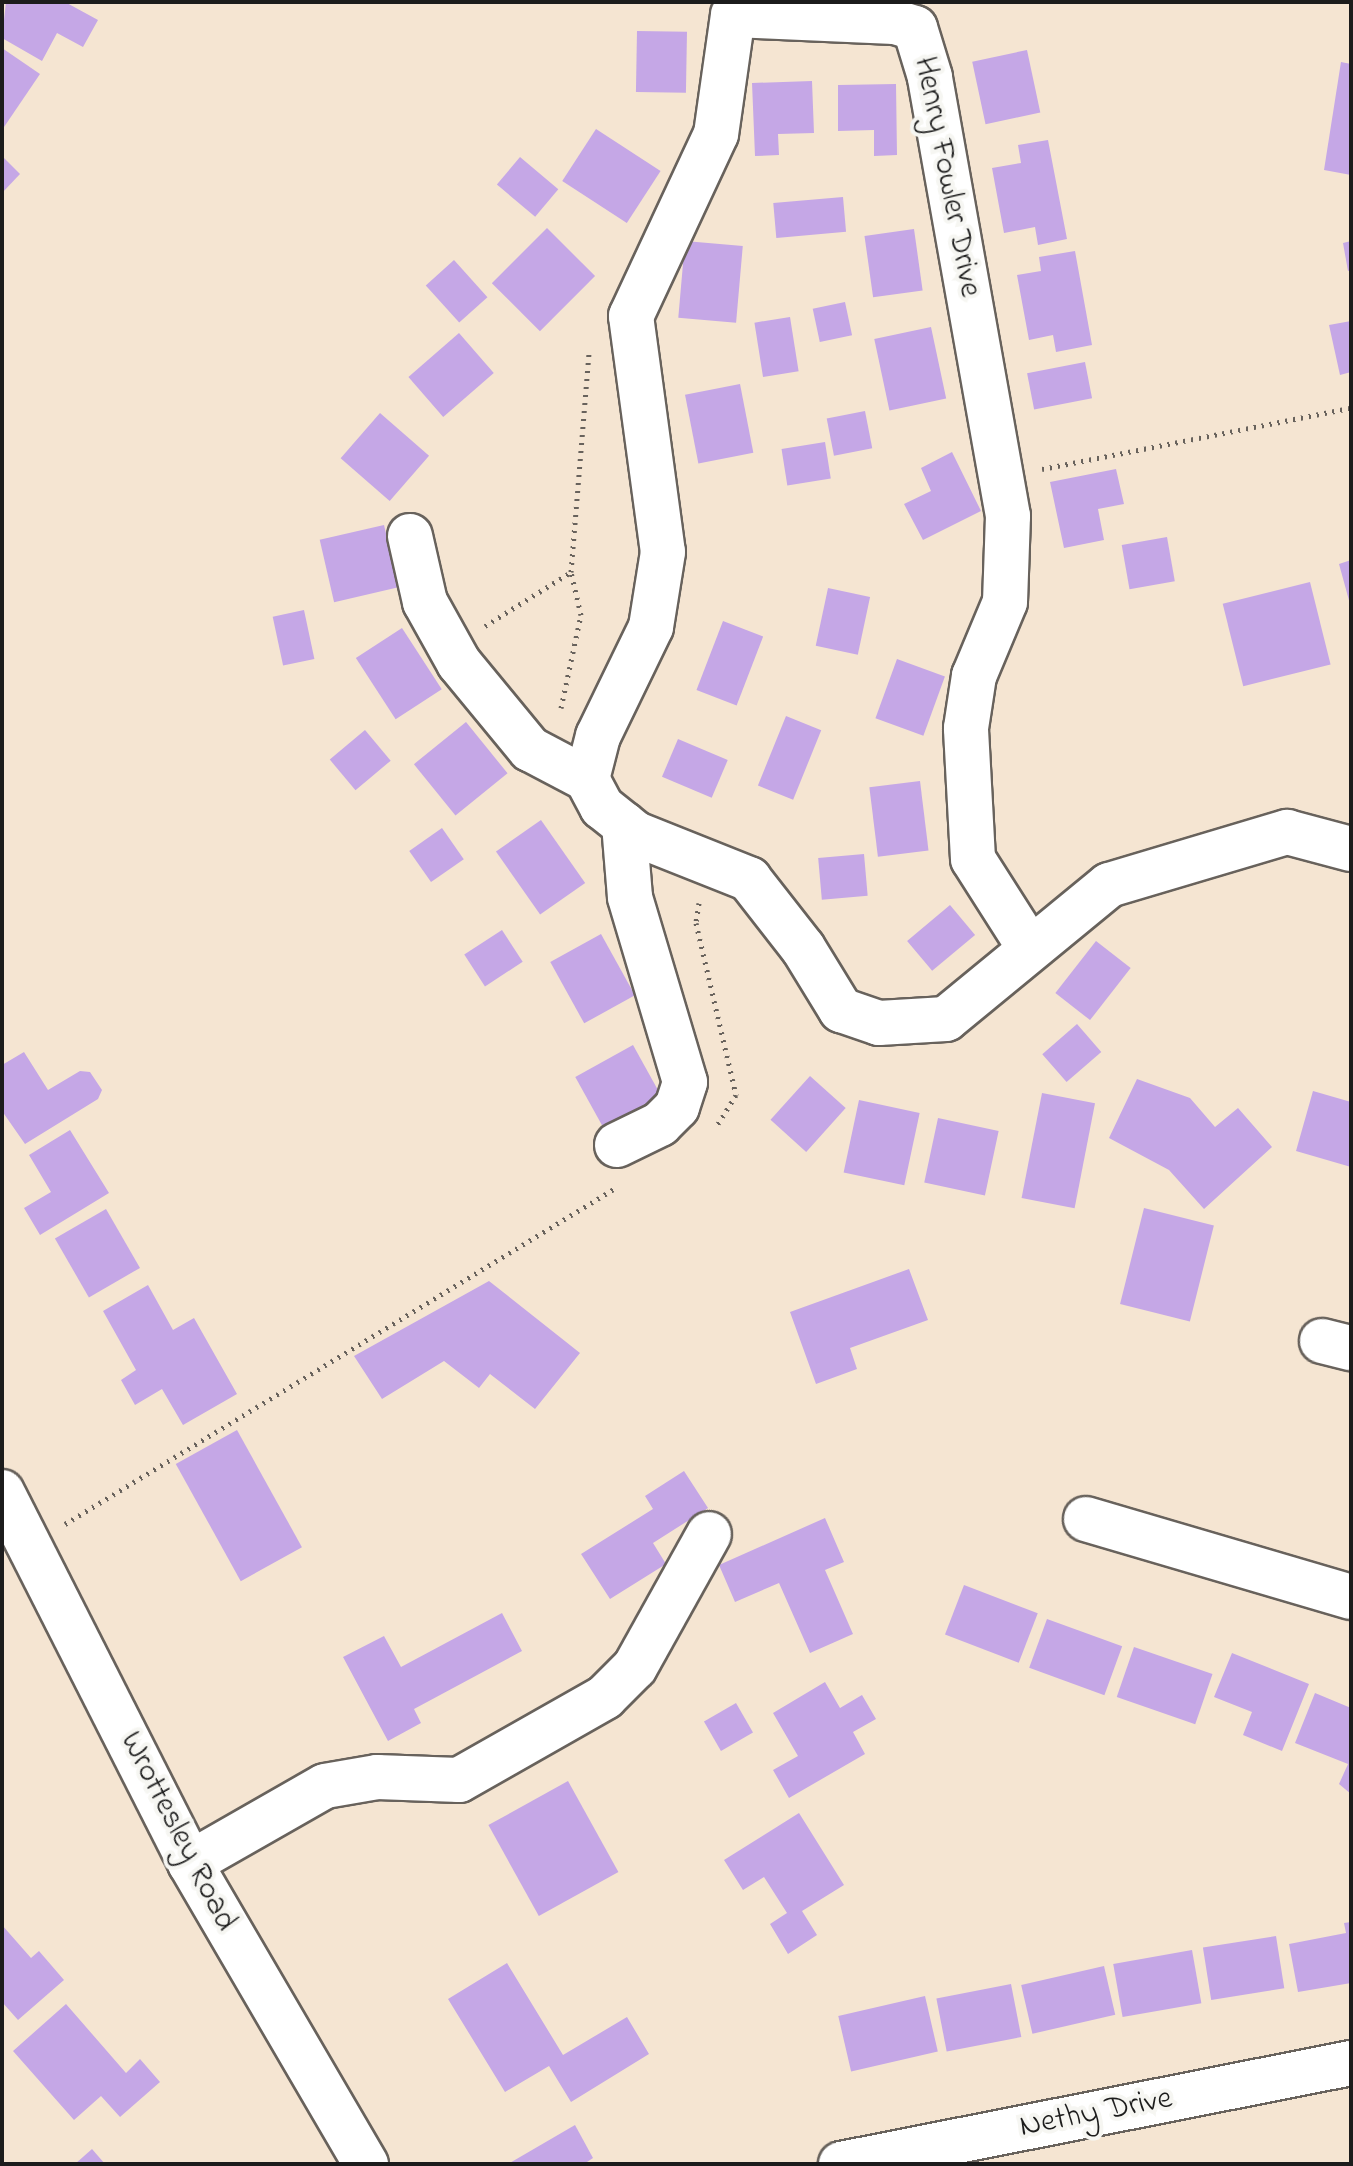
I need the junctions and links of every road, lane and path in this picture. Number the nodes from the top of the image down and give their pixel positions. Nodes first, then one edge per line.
1 (863, 11) edge
2 (589, 351) dead end
3 (1351, 408) edge
4 (1002, 477) junction
5 (410, 536) dead end
6 (571, 572) junction
7 (451, 649) junction
8 (569, 769) junction
9 (624, 824) junction
10 (1351, 849) edge
11 (705, 861) junction
12 (1029, 947) junction
13 (710, 1130) dead end
14 (623, 1162) joint
15 (2, 1492) edge
16 (1086, 1519) dead end
17 (709, 1534) dead end
18 (31, 1546) junction
19 (1351, 1597) edge
20 (190, 1863) junction
21 (1351, 2063) edge
22 (366, 2164) edge
23 (841, 2164) edge

1 - 4 street, Henry Fowler Drive
1 - 8 street, Henry Fowler Drive
2 - 6 path
3 - 4 path
4 - 12 street, Henry Fowler Drive
5 - 7 street
6 - 7 path
6 - 8 path
7 - 8 street
8 - 9 street
9 - 11 street
9 - 14 street
10 - 12 street
11 - 12 street
11 - 13 path
14 - 18 path
15 - 18 street, Wrottesley Road
16 - 19 street
17 - 20 street
18 - 20 street, Wrottesley Road
20 - 22 street, Wrottesley Road
21 - 23 street, Nethy Drive

